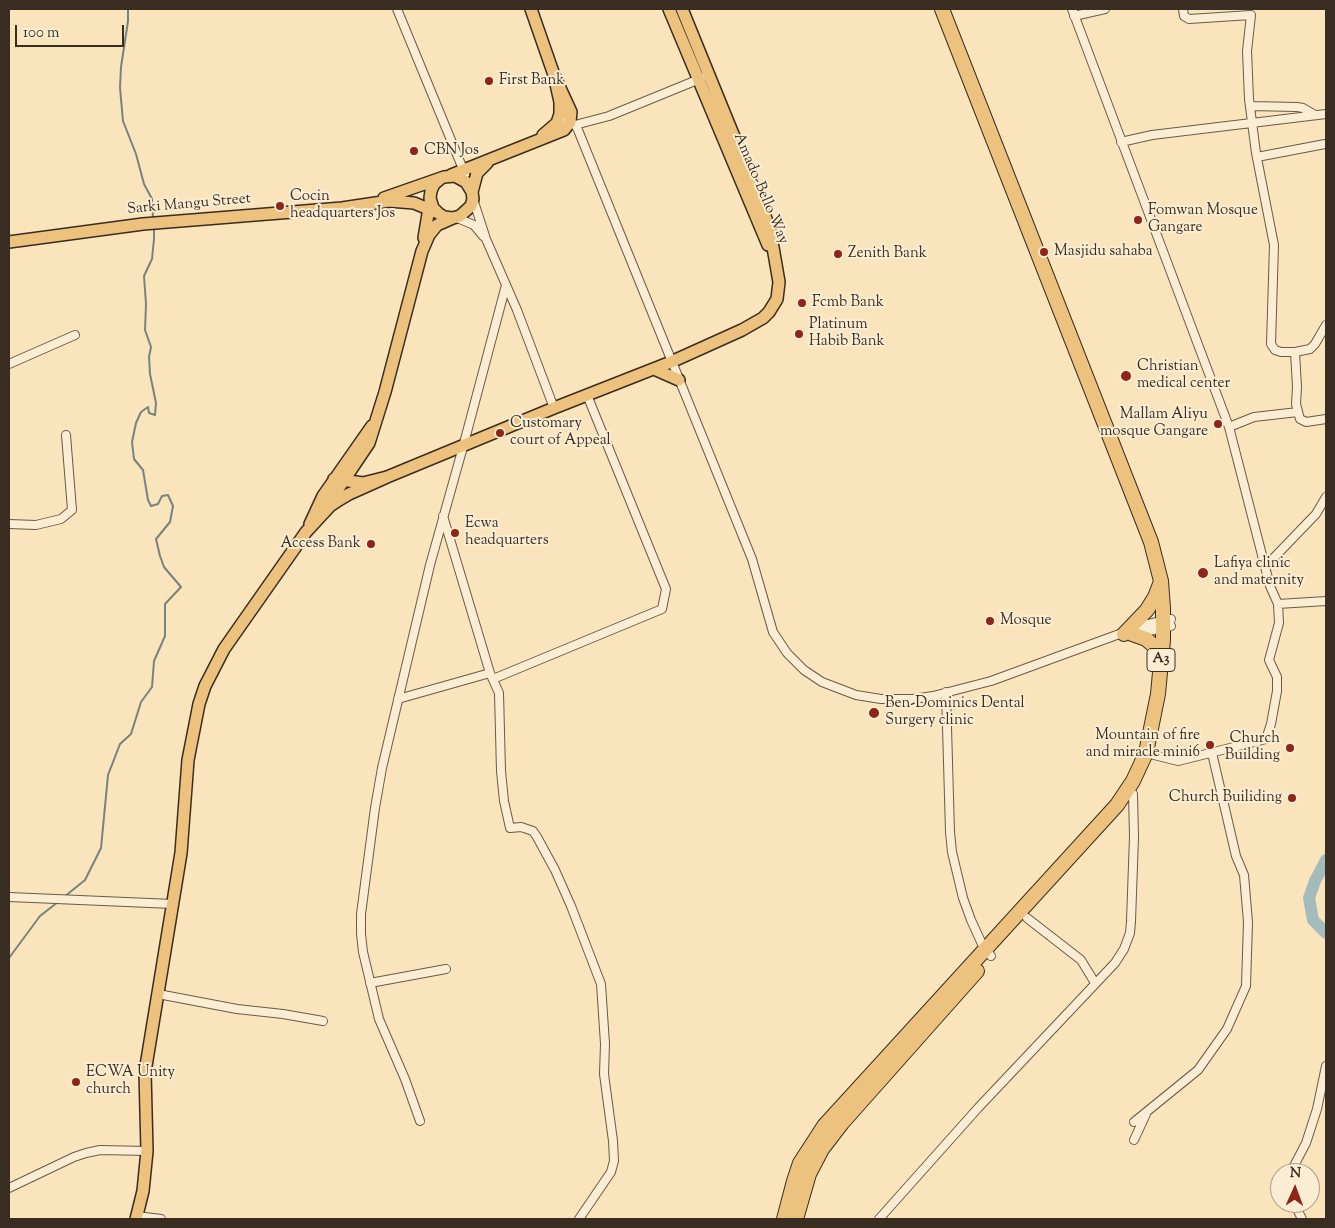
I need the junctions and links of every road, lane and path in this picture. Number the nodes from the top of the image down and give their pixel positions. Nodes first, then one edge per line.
1 (397, 9) edge
2 (531, 9) edge
3 (669, 9) edge
4 (682, 9) edge
5 (942, 9) edge
6 (950, 9) edge
7 (1105, 9) edge
8 (1183, 9) edge
9 (1073, 12) edge
10 (554, 75) junction
11 (704, 78) junction
12 (1250, 106) junction
13 (1326, 114) edge
14 (1315, 115) junction
15 (558, 119) junction
16 (573, 123) junction
17 (1251, 124) junction
18 (533, 142) junction
19 (1121, 142) junction
20 (1325, 144) edge
21 (1256, 157) junction
22 (490, 160) junction
23 (463, 170) junction
24 (444, 178) junction
25 (471, 192) junction
26 (373, 203) junction
27 (432, 207) junction
28 (455, 218) junction
29 (486, 239) junction
30 (9, 242) edge
31 (422, 251) junction
32 (506, 285) junction
33 (1326, 326) edge
34 (75, 335) dead end
35 (1296, 352) junction
36 (671, 362) junction
37 (9, 364) edge
38 (654, 369) junction
39 (678, 380) junction
40 (587, 395) junction
41 (554, 408) junction
42 (1298, 412) junction
43 (1326, 419) edge
44 (1229, 426) junction
45 (66, 435) dead end
46 (463, 447) junction
47 (387, 476) junction
48 (340, 480) junction
49 (1326, 497) edge
50 (443, 516) junction
51 (317, 519) junction
52 (9, 524) edge
53 (306, 532) junction
54 (1265, 568) junction
55 (1161, 581) junction
56 (1326, 601) edge
57 (1278, 604) junction
58 (1167, 623) junction
59 (1128, 634) junction
60 (1160, 673) junction
61 (492, 676) junction
62 (946, 692) junction
63 (398, 700) junction
64 (1149, 753) junction
65 (1212, 753) junction
66 (1133, 794) junction
67 (9, 897) edge
68 (173, 904) junction
69 (1026, 918) junction
70 (988, 952) junction
71 (446, 969) dead end
72 (370, 982) junction
73 (1095, 983) junction
74 (158, 994) junction
75 (323, 1021) dead end
76 (1326, 1066) edge
77 (1147, 1112) junction
78 (420, 1121) dead end
79 (1134, 1122) dead end
80 (1134, 1140) dead end
81 (147, 1151) junction
82 (1296, 1163) edge
83 (9, 1188) edge
84 (137, 1217) edge
85 (161, 1219) edge
86 (579, 1219) edge
87 (784, 1219) edge
88 (796, 1219) edge
89 (879, 1219) edge

1 - 23 street
2 - 10 main road
3 - 11 main road, Amado-Bello Way
4 - 11 main road, Amado-Bello Way
5 - 55 highway, A3
6 - 58 highway, A3
7 - 9 street
8 - 12 street
9 - 19 street
10 - 15 main road
10 - 16 main road
11 - 16 street
11 - 36 main road, Amado-Bello Way
12 - 14 street
12 - 17 street
13 - 14 street
14 - 17 street
15 - 16 street
15 - 18 main road
16 - 18 main road
16 - 36 street
17 - 19 street
17 - 21 street
18 - 22 main road
19 - 44 street
20 - 21 street
21 - 35 street
22 - 23 main road
22 - 25 main road
23 - 24 main road
23 - 25 street
24 - 25 main road
24 - 26 main road
24 - 27 main road
25 - 28 main road
25 - 29 street
26 - 27 main road
26 - 30 main road, Sarki Mangu Street
27 - 28 main road
27 - 31 main road
28 - 29 street
28 - 31 main road
29 - 32 street
31 - 48 main road
32 - 41 street
32 - 46 street
33 - 35 street
34 - 37 street
35 - 42 street
36 - 38 main road, Amado-Bello Way
36 - 39 street
38 - 39 main road
38 - 40 main road, Amado-Bello Way
39 - 62 street
40 - 41 main road, Amado-Bello Way
40 - 61 street
41 - 46 main road, Amado-Bello Way
42 - 43 street
42 - 44 street
44 - 54 street
45 - 52 street
46 - 47 main road, Amado-Bello Way
46 - 50 street
47 - 48 main road
47 - 51 main road
48 - 51 main road
48 - 53 main road
49 - 54 street
50 - 61 street
50 - 63 street
51 - 53 main road
53 - 68 main road
54 - 57 street
55 - 58 highway, A3
55 - 59 highway
56 - 57 street
57 - 65 street
58 - 59 street
58 - 60 highway, A3
58 - 64 highway, A3
59 - 60 highway
59 - 62 street
60 - 64 highway, A3
61 - 63 street
61 - 86 street
62 - 70 street
63 - 72 street
64 - 65 street
64 - 66 highway, A3
64 - 70 highway, A3
65 - 77 street
66 - 69 highway, A3
66 - 73 street
67 - 68 street
68 - 74 main road
69 - 70 highway, A3
69 - 73 street
70 - 87 highway, A3
70 - 88 highway, A3
71 - 72 street
72 - 78 street
73 - 89 street
74 - 75 street
74 - 81 main road
76 - 82 street
77 - 79 street
77 - 80 street
81 - 83 street
81 - 84 main road
84 - 85 street

